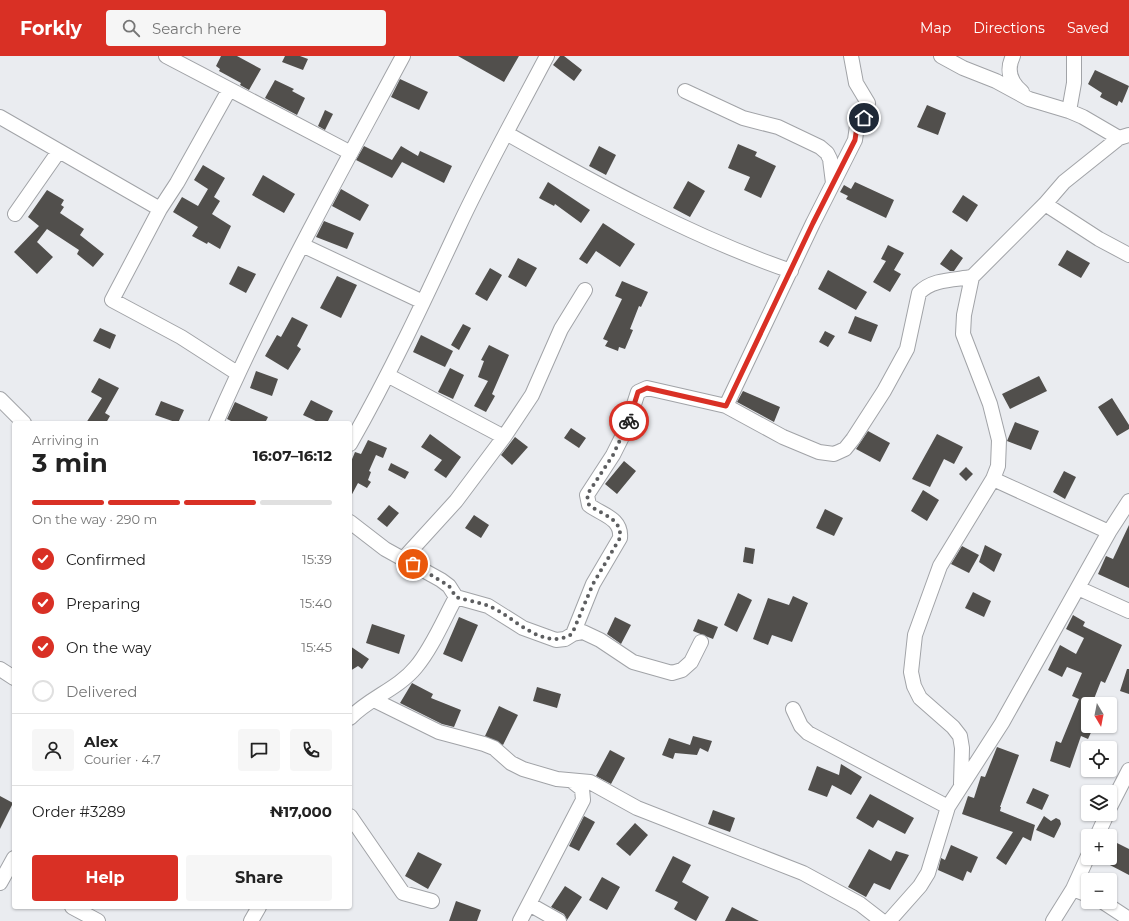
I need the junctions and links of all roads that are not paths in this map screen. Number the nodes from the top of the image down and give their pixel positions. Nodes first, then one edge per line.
1 (166, 56) edge
2 (403, 56) edge
3 (547, 56) edge
4 (851, 56) edge
5 (941, 56) edge
6 (1014, 56) edge
7 (1074, 56) edge
8 (229, 90) junction
9 (685, 92) dead end
10 (1029, 99) junction
11 (1070, 111) junction
12 (0, 117) edge
13 (506, 133) junction
14 (1124, 137) edge
15 (59, 151) junction
16 (351, 153) junction
17 (833, 183) junction
18 (1045, 204) junction
19 (160, 209) junction
20 (15, 214) dead end
21 (302, 245) junction
22 (1129, 255) edge
23 (791, 271) junction
24 (972, 277) junction
25 (585, 290) dead end
26 (423, 302) junction
27 (237, 373) junction
28 (388, 376) junction
29 (0, 399) edge
30 (726, 406) junction
31 (22, 421) edge
32 (217, 421) edge
33 (504, 437) junction
34 (352, 440) edge
35 (993, 479) junction
36 (1129, 501) edge
37 (352, 524) edge
38 (1109, 532) junction
39 (404, 558) junction
40 (1078, 588) junction
41 (456, 597) junction
42 (1129, 611) edge
43 (572, 634) junction
44 (701, 642) dead end
45 (0, 669) edge
46 (12, 677) edge
47 (374, 700) junction
48 (793, 709) dead end
49 (352, 716) edge
50 (1129, 770) edge
51 (573, 782) junction
52 (961, 784) junction
53 (1117, 793) edge
54 (948, 807) junction
55 (352, 819) edge
56 (12, 863) edge
57 (1084, 865) edge
58 (7, 877) edge
59 (1073, 889) junction
60 (1081, 892) edge
61 (432, 901) dead end
62 (529, 904) junction
63 (76, 909) edge
64 (258, 909) edge
65 (1114, 909) edge
66 (1129, 919) edge
67 (98, 921) edge
68 (251, 921) edge
69 (520, 921) edge
70 (559, 921) edge
71 (882, 921) edge
72 (889, 921) edge
73 (1053, 921) edge

1 - 8 street
2 - 16 street
3 - 13 street
4 - 17 street
5 - 10 street
6 - 10 street
7 - 11 street
8 - 16 street
8 - 19 street
9 - 17 street
10 - 11 street
11 - 14 street
12 - 15 street
13 - 23 street
13 - 26 street
14 - 18 street
15 - 19 street
15 - 20 street
16 - 21 street
17 - 23 street
18 - 22 street
18 - 24 street
19 - 27 street
21 - 26 street
21 - 27 street
23 - 30 street
24 - 30 street
24 - 35 street
25 - 33 street
26 - 28 street
27 - 32 street
28 - 33 street
28 - 34 street
29 - 31 street
30 - 43 street
33 - 39 street
35 - 38 street
35 - 52 street
36 - 38 street
37 - 39 street
38 - 40 street
39 - 41 street
40 - 42 street
40 - 52 street
41 - 43 street
41 - 47 street
43 - 44 street
45 - 46 street
47 - 49 street
47 - 51 street
48 - 54 street
50 - 53 street
51 - 62 street
51 - 71 street
52 - 54 street
54 - 72 street
55 - 61 street
56 - 58 street
57 - 59 street
59 - 60 street
59 - 73 street
62 - 69 street
62 - 70 street
63 - 67 street
64 - 68 street
65 - 66 street

